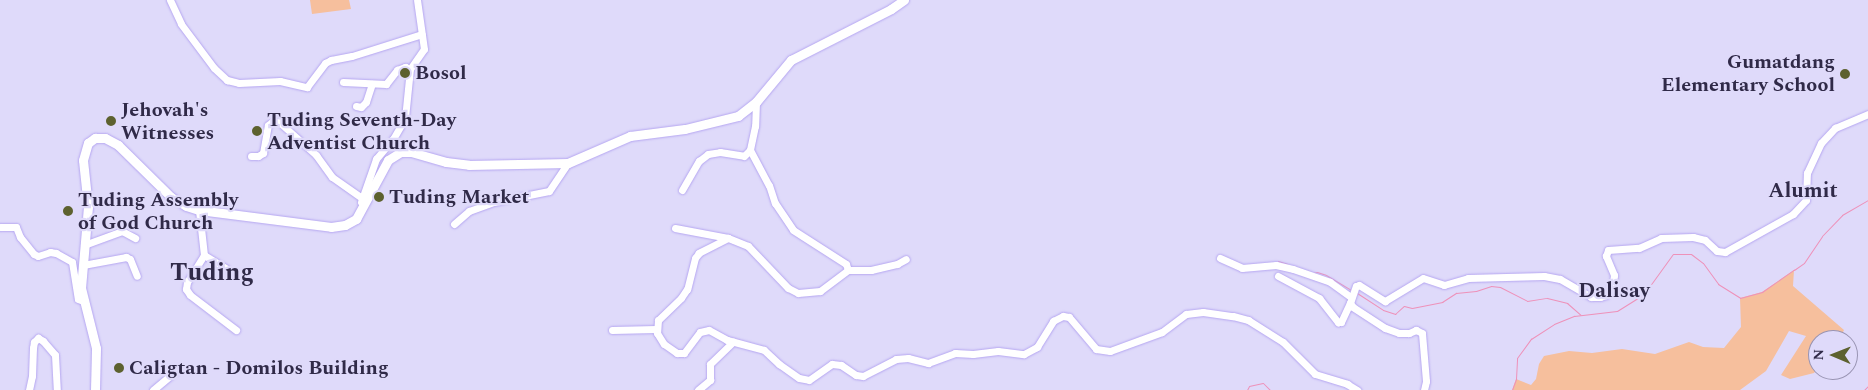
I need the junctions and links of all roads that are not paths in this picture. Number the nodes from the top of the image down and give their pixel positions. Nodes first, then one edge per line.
1 (170, 0) edge
2 (416, 0) edge
3 (904, 0) edge
4 (422, 34) junction
5 (410, 69) junction
6 (343, 82) dead end
7 (372, 84) junction
8 (756, 102) junction
9 (356, 106) dead end
10 (1868, 114) edge
11 (750, 150) junction
12 (251, 156) dead end
13 (568, 163) junction
14 (682, 190) dead end
15 (363, 199) junction
16 (199, 210) junction
17 (356, 219) junction
18 (454, 224) dead end
19 (0, 228) edge
20 (675, 228) dead end
21 (135, 238) dead end
22 (728, 238) junction
23 (84, 245) junction
24 (204, 255) junction
25 (1220, 258) dead end
26 (906, 259) dead end
27 (82, 265) junction
28 (226, 268) dead end
29 (848, 270) junction
30 (137, 276) dead end
31 (1278, 276) dead end
32 (1350, 300) junction
33 (83, 302) junction
34 (656, 329) junction
35 (236, 330) dead end
36 (612, 330) dead end
37 (733, 342) junction
38 (176, 371) dead end
39 (29, 390) edge
40 (57, 390) edge
41 (96, 390) edge
42 (153, 390) edge
43 (698, 390) edge
44 (1357, 390) edge
45 (1424, 390) edge

1 - 4 street
2 - 4 street
3 - 8 main road
4 - 5 street
5 - 7 street
5 - 15 street
6 - 7 street
7 - 9 street
8 - 11 street
8 - 13 main road
10 - 32 street
11 - 14 street
11 - 29 street
12 - 15 street
13 - 17 main road
13 - 18 street
15 - 17 street
16 - 17 main road
16 - 23 main road
16 - 24 street
19 - 33 street
20 - 22 street
21 - 23 street
22 - 29 street
22 - 34 street
23 - 27 main road
24 - 28 street
24 - 35 street
25 - 32 street
26 - 29 street
27 - 30 street
27 - 33 main road
31 - 32 street
32 - 45 street
33 - 41 main road
34 - 36 street
34 - 37 street
37 - 43 street
37 - 44 street
38 - 42 street
39 - 40 street

